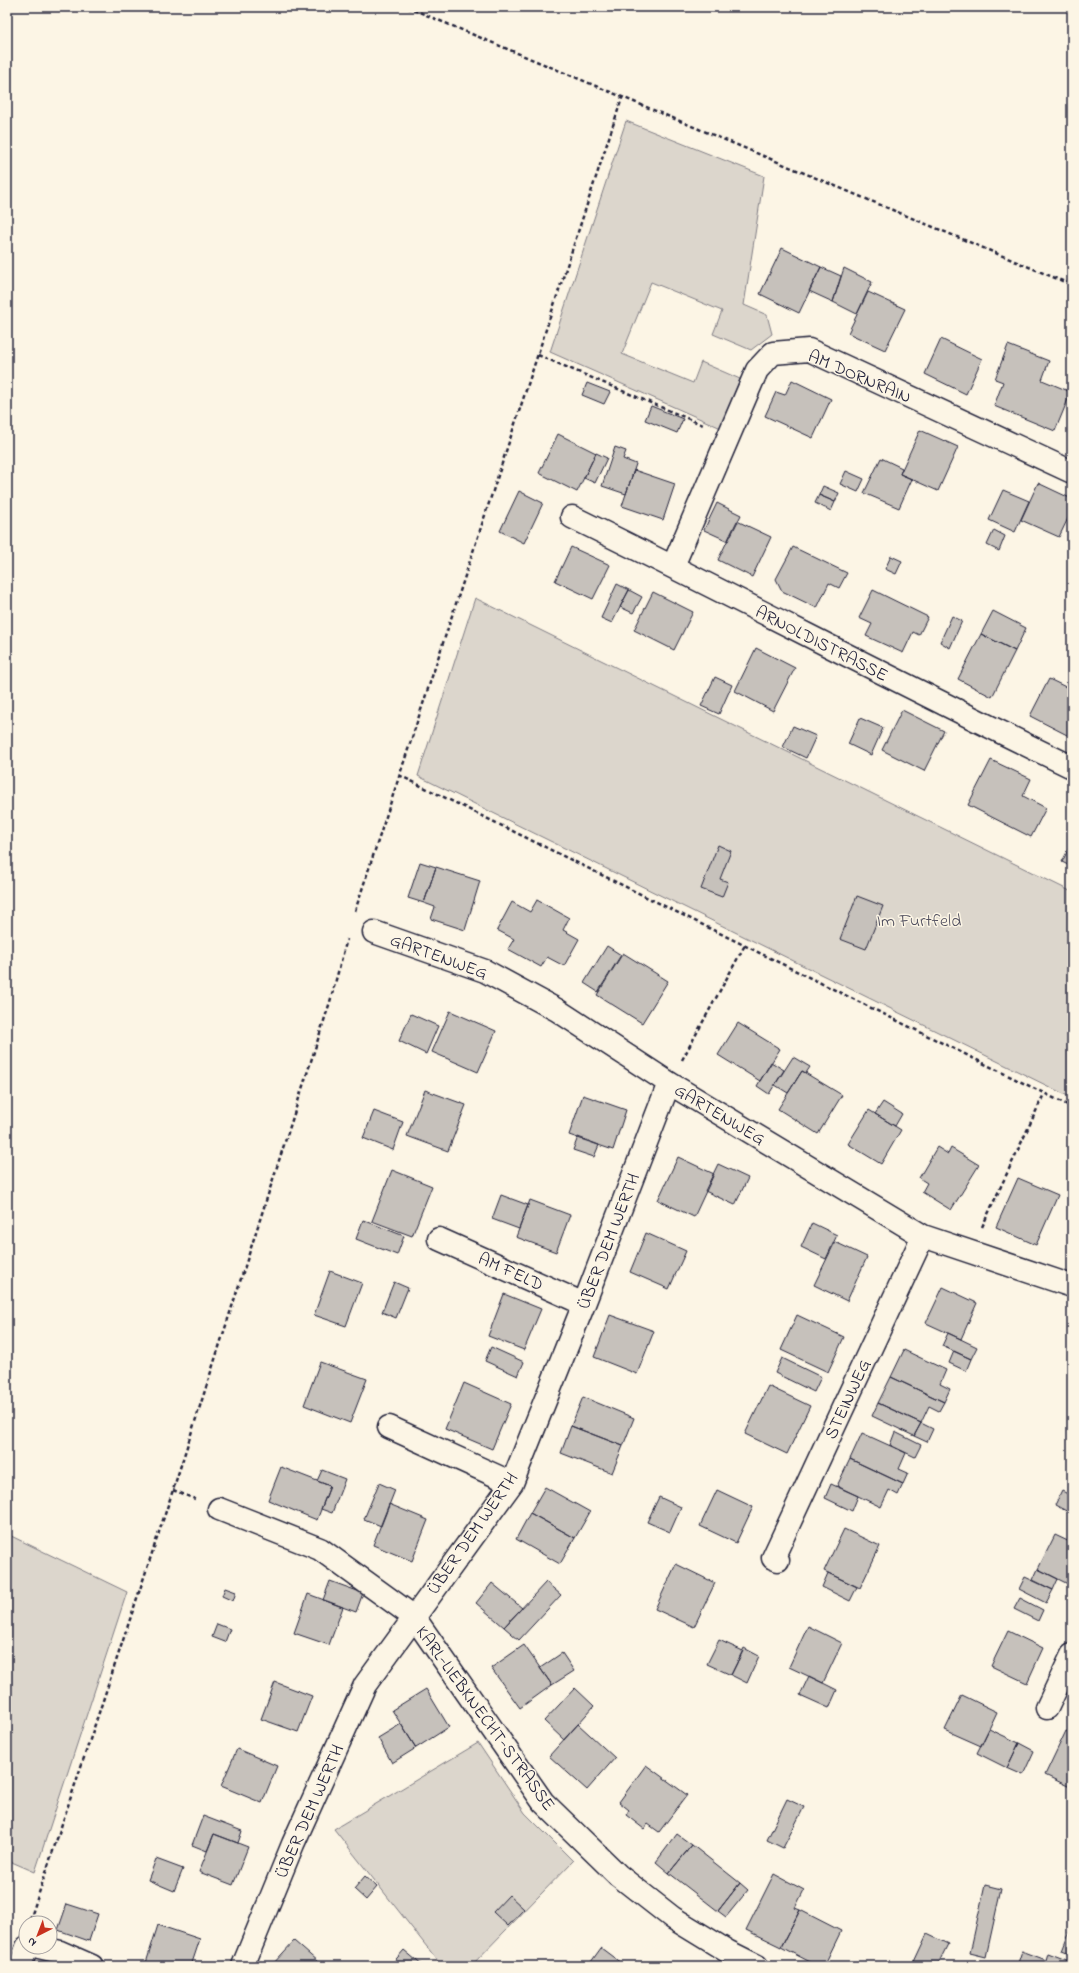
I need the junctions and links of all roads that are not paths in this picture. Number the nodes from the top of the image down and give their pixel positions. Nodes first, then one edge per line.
1 (1072, 472) edge
2 (572, 517) dead end
3 (673, 566) junction
4 (1072, 767) edge
5 (374, 932) dead end
6 (669, 1083) junction
7 (923, 1236) junction
8 (439, 1239) dead end
9 (1072, 1286) edge
10 (584, 1304) junction
11 (389, 1428) dead end
12 (512, 1482) junction
13 (219, 1509) dead end
14 (778, 1560) dead end
15 (414, 1617) junction
16 (1072, 1655) edge
17 (1047, 1708) dead end
18 (58, 1952) edge
19 (24, 1955) edge
20 (20, 1966) edge
21 (92, 1966) edge
22 (243, 1966) edge
23 (757, 1966) edge

1 - 3 street, AM DORNRAIN
2 - 3 street, ARNOLDISTRASSE
3 - 4 street, ARNOLDISTRASSE
5 - 6 street, GARTENWEG
6 - 7 street, GARTENWEG
6 - 10 street, ÜBER DEM WERTH
7 - 9 street, GARTENWEG
7 - 14 street, STEINWEG
8 - 10 street, AM FELD
10 - 12 street, ÜBER DEM WERTH
11 - 12 street
12 - 15 street, ÜBER DEM WERTH
13 - 15 street, KARL-LIEBKNECHT-STRASSE
15 - 22 street, ÜBER DEM WERTH
15 - 23 street, KARL-LIEBKNECHT-STRASSE
16 - 17 street
18 - 21 street
19 - 20 street

